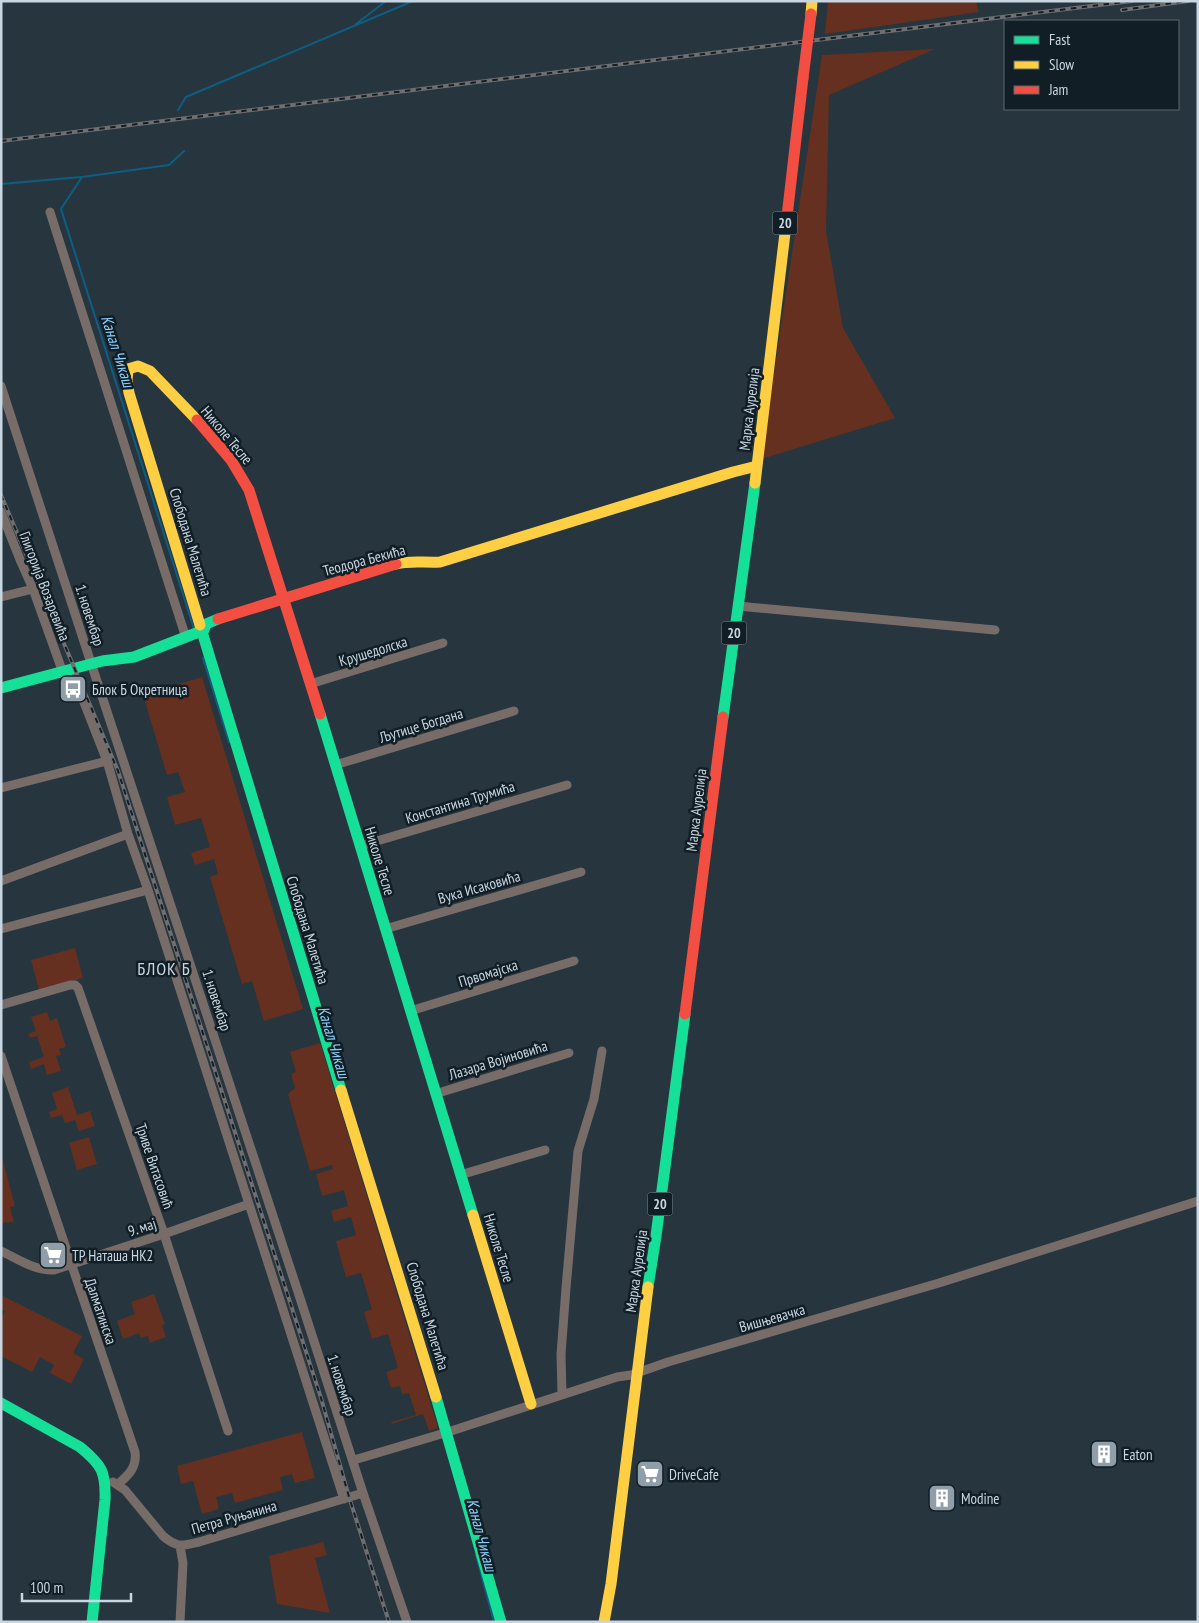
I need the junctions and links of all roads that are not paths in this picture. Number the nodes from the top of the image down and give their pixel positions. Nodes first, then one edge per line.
1 (812, 1) edge
2 (50, 212) dead end
3 (136, 366) joint
4 (1, 386) edge
5 (757, 466) junction
6 (1, 512) edge
7 (33, 589) junction
8 (1, 597) edge
9 (284, 598) junction
10 (738, 606) junction
11 (995, 630) dead end
12 (202, 631) junction
13 (188, 638) junction
14 (443, 643) dead end
15 (91, 663) junction
16 (67, 670) junction
17 (310, 684) junction
18 (1, 688) edge
19 (514, 711) dead end
20 (107, 761) junction
21 (335, 765) junction
22 (567, 784) dead end
23 (1, 788) edge
24 (128, 834) junction
25 (360, 846) junction
26 (581, 872) dead end
27 (1, 881) edge
28 (148, 890) junction
29 (1, 928) edge
30 (385, 929) junction
31 (574, 961) dead end
32 (1, 1005) edge
33 (410, 1011) junction
34 (602, 1051) dead end
35 (568, 1053) dead end
36 (2, 1059) edge
37 (435, 1094) junction
38 (545, 1150) dead end
39 (460, 1175) junction
40 (1198, 1201) edge
41 (249, 1204) junction
42 (164, 1234) junction
43 (1, 1251) edge
44 (71, 1264) junction
45 (638, 1373) junction
46 (562, 1394) junction
47 (1, 1403) edge
48 (531, 1404) junction
49 (228, 1431) dead end
50 (448, 1432) junction
51 (354, 1460) junction
52 (106, 1481) junction
53 (118, 1484) junction
54 (363, 1492) junction
55 (344, 1499) junction
56 (180, 1546) junction
57 (92, 1622) edge
58 (180, 1622) edge
59 (407, 1622) edge
60 (501, 1622) edge
61 (604, 1622) edge

1 - 5 street, Марка Аурелија / 20, bridge
2 - 13 street
3 - 9 street, Николе Тесле
3 - 12 street, Слободана Малетића
4 - 15 street, 1. новембар
5 - 9 street, Теодора Бекића
5 - 10 street, Марка Аурелија / 20
6 - 7 street, Глигорија Возаревића
7 - 8 street
7 - 16 street, Глигорија Возаревића
9 - 12 street, Теодора Бекића
9 - 17 street, Николе Тесле
10 - 11 street
10 - 45 street, Марка Аурелија / 20
12 - 13 street, Теодора Бекића
12 - 50 street, Слободана Малетића
13 - 15 street, Теодора Бекића
14 - 17 street, Крушедолска
15 - 16 street, Теодора Бекића
15 - 51 street, 1. новембар
16 - 18 street, Теодора Бекића
16 - 20 street
17 - 21 street, Николе Тесле
19 - 21 street, Љутице Богдана
20 - 23 street
20 - 24 street
21 - 25 street, Николе Тесле
22 - 25 street, Константина Трумића
24 - 27 street
24 - 28 street
25 - 30 street, Николе Тесле
26 - 30 street, Вука Исаковића
28 - 29 street
28 - 41 street
30 - 33 street, Николе Тесле
31 - 33 street, Првомајска
32 - 42 street, Триве Витасовић
33 - 37 street, Николе Тесле
34 - 46 street
35 - 37 street, Лазара Војиновића
36 - 44 street, Далматинска
37 - 39 street, Николе Тесле
38 - 39 street
39 - 48 street, Николе Тесле
40 - 45 street, Вишњевачка
41 - 42 street, 9. мај
41 - 55 street
42 - 44 street, 9. мај
42 - 49 street, Триве Витасовић
43 - 44 street, 9. мај
44 - 53 street, Далматинска
45 - 46 street, Вишњевачка
45 - 61 street, Марка Аурелија / 20
46 - 48 street, Вишњевачка
47 - 52 street
48 - 50 street, Вишњевачка
50 - 51 street, Вишњевачка
50 - 60 street, Слободана Малетића
51 - 54 street, 1. новембар
52 - 53 street
52 - 57 street
53 - 56 street, Петра Руњанина
54 - 55 street, Петра Руњанина
54 - 59 street, 1. новембар
55 - 56 street, Петра Руњанина
56 - 58 street

